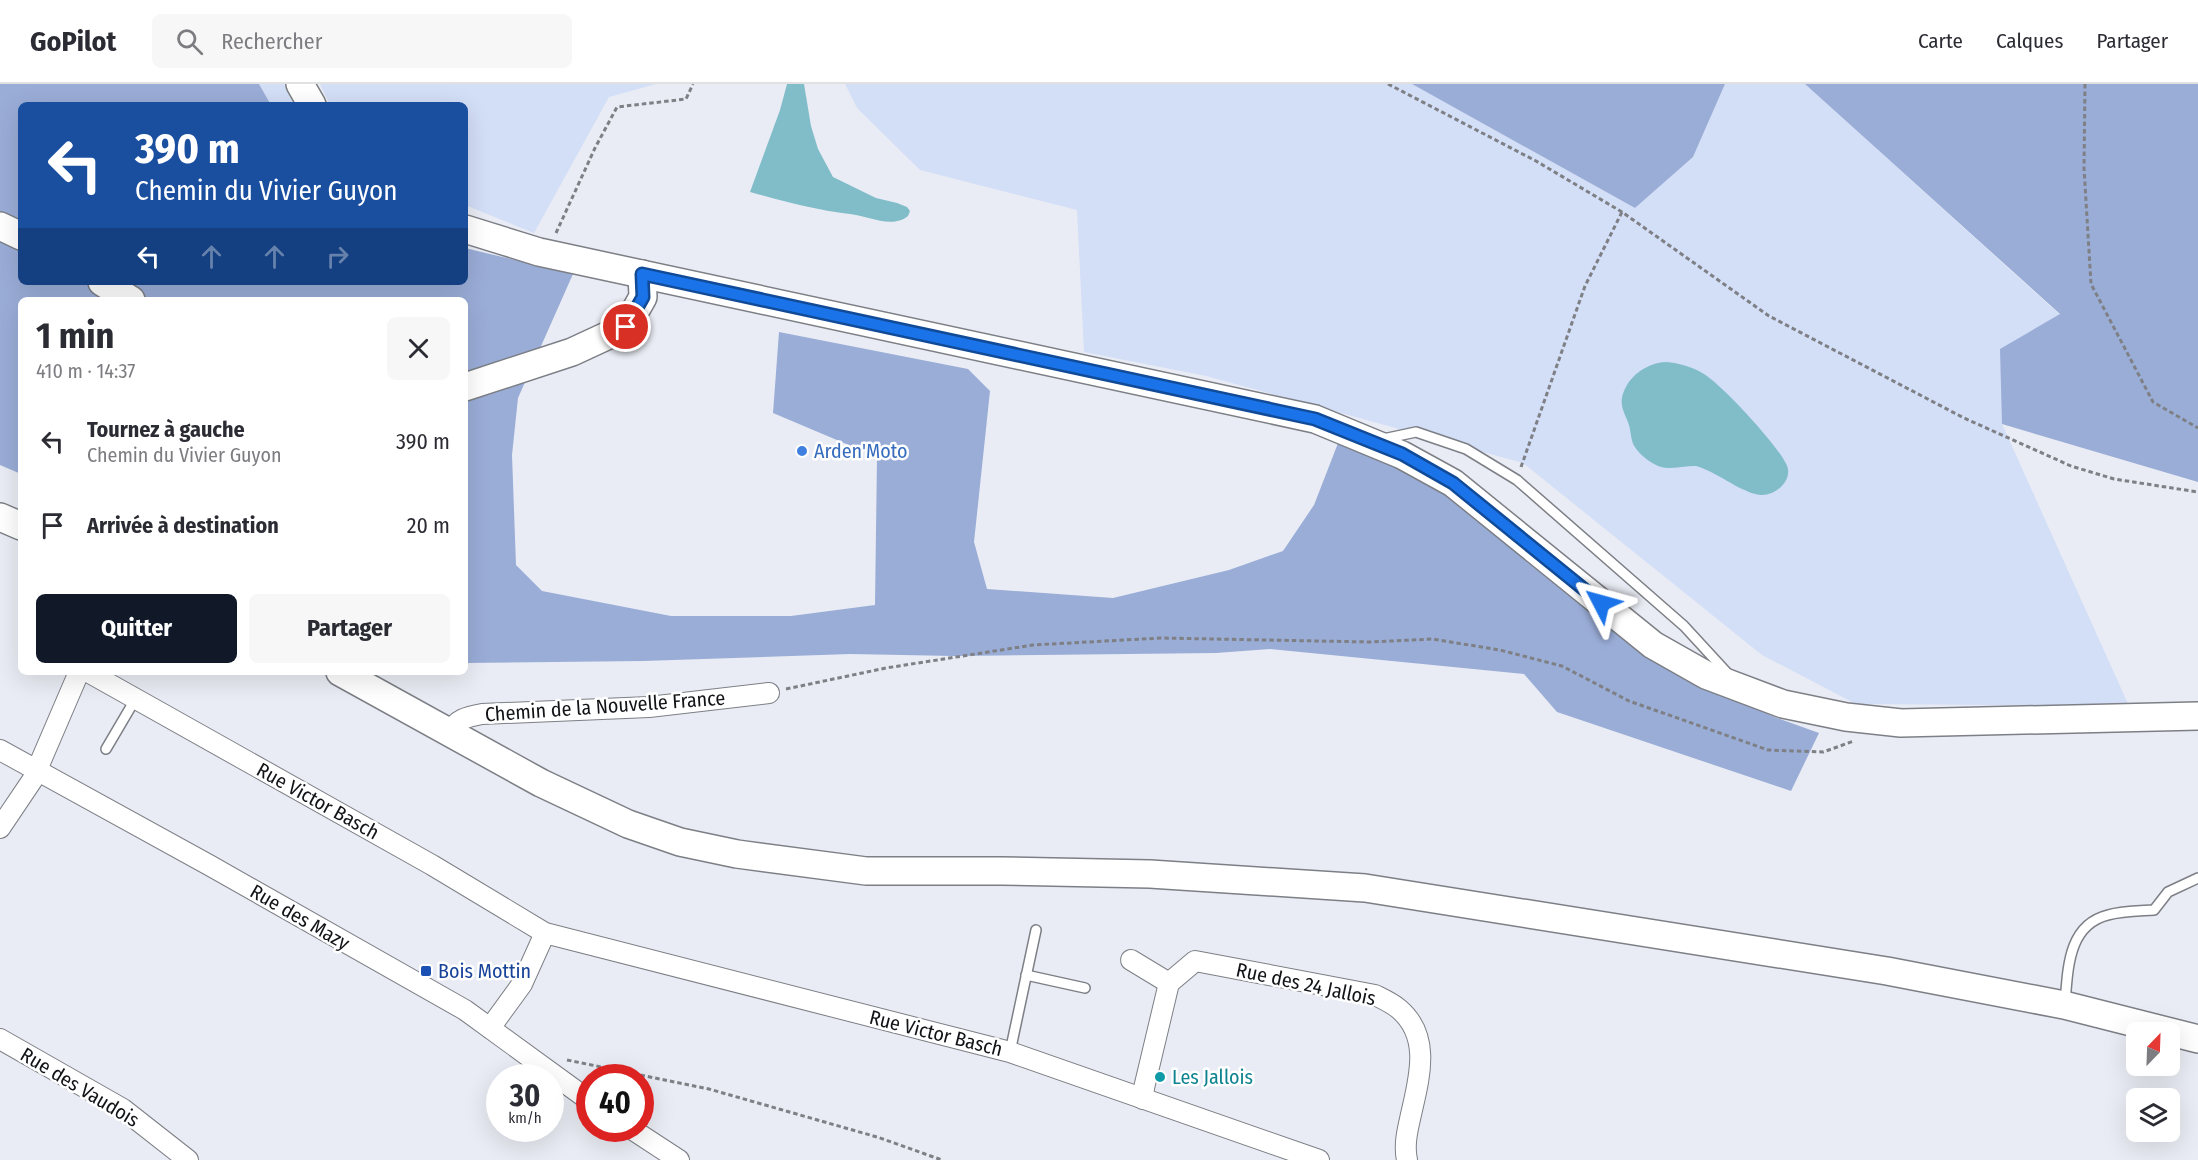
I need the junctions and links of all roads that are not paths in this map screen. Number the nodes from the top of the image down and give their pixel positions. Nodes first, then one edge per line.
1 (300, 84) edge
2 (310, 102) edge
3 (0, 226) edge
4 (468, 230) edge
5 (18, 235) edge
6 (642, 274) junction
7 (107, 285) edge
8 (126, 297) edge
9 (468, 386) edge
10 (1371, 442) junction
11 (0, 517) edge
12 (18, 525) edge
13 (78, 675) edge
14 (94, 675) edge
15 (345, 675) edge
16 (1742, 688) junction
17 (769, 693) road end
18 (136, 698) junction
19 (2198, 716) edge
20 (449, 734) junction
21 (106, 749) dead end
22 (0, 750) edge
23 (36, 771) junction
24 (0, 828) edge
25 (2198, 878) edge
26 (1036, 930) dead end
27 (545, 933) junction
28 (1131, 960) dead end
29 (1026, 975) junction
30 (1169, 983) junction
31 (1085, 988) dead end
32 (2064, 1005) junction
33 (490, 1028) junction
34 (0, 1039) edge
35 (2198, 1039) edge
36 (1010, 1052) junction
37 (576, 1091) edge
38 (1143, 1099) junction
39 (651, 1142) edge
40 (188, 1160) edge
41 (679, 1160) edge
42 (1319, 1160) edge
43 (1407, 1160) edge

1 - 2 street
3 - 5 street
4 - 6 street
6 - 9 street
6 - 10 street
7 - 8 street
10 - 16 street
10 - 16 lane
11 - 12 street
13 - 23 street
14 - 18 street, Rue Victor Basch
15 - 20 street
16 - 19 street
17 - 20 street, Chemin de la Nouvelle France
18 - 21 lane
18 - 27 street, Rue Victor Basch
20 - 32 street
22 - 23 street, Rue des Mazy
23 - 24 street
23 - 33 street, Rue des Mazy
25 - 32 lane
26 - 29 lane
27 - 33 street
27 - 36 street, Rue Victor Basch
28 - 30 street
29 - 31 lane
29 - 36 lane
30 - 38 street
30 - 43 street, Rue des 24 Jallois
32 - 35 street
33 - 37 street, Rue des Mazy
34 - 40 street, Rue des Vaudois
36 - 38 street, Rue Victor Basch
38 - 42 street, Rue Victor Basch
39 - 41 street

